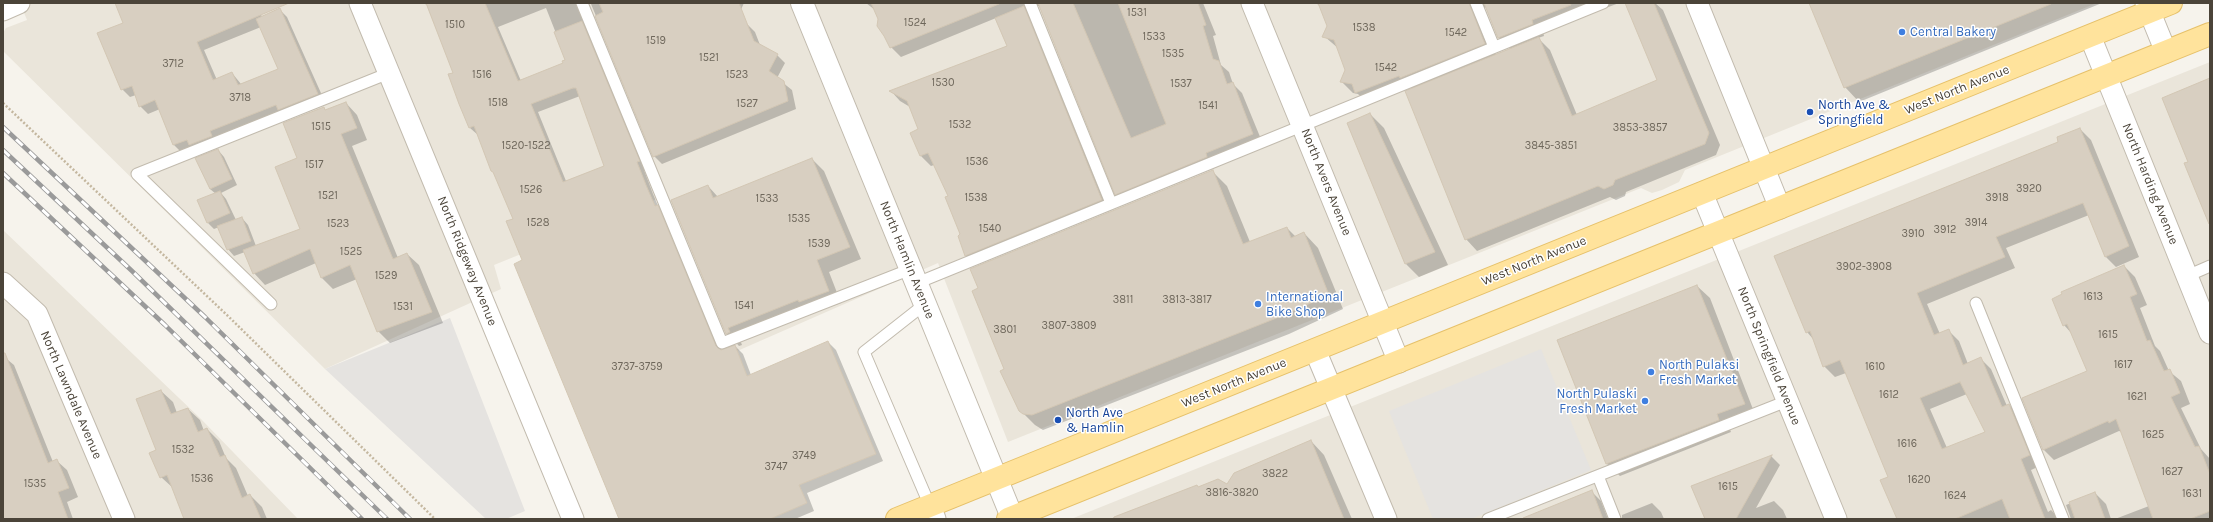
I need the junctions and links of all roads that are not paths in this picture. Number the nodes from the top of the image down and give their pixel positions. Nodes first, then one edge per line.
1 (20, 3) edge
2 (360, 3) edge
3 (582, 3) edge
4 (802, 3) edge
5 (1030, 3) edge
6 (1252, 3) edge
7 (1476, 3) edge
8 (1603, 3) edge
9 (1696, 3) edge
10 (2171, 3) edge
11 (2147, 7) edge
12 (3, 10) edge
13 (2210, 34) edge
14 (2090, 36) junction
15 (1494, 47) junction
16 (2166, 52) junction
17 (389, 73) junction
18 (2106, 76) junction
19 (1303, 125) junction
20 (1764, 168) junction
21 (1702, 193) junction
22 (1111, 203) junction
23 (1780, 208) junction
24 (1718, 233) junction
25 (2210, 266) edge
26 (914, 276) junction
27 (2187, 276) junction
28 (3, 283) edge
29 (1976, 303) dead end
30 (271, 304) dead end
31 (925, 304) junction
32 (1383, 322) junction
33 (2210, 333) edge
34 (1315, 350) junction
35 (1399, 362) junction
36 (1332, 389) junction
37 (1787, 401) junction
38 (1598, 476) junction
39 (997, 479) junction
40 (932, 512) edge
41 (1010, 518) edge
42 (124, 519) edge
43 (573, 519) edge
44 (897, 519) edge
45 (1386, 519) edge
46 (1488, 519) edge
47 (1615, 519) edge
48 (1836, 519) edge
49 (2063, 519) edge

1 - 12 street
2 - 17 street, North Ridgeway Avenue
3 - 26 lane
4 - 26 street, North Hamlin Avenue
5 - 22 lane
6 - 19 street, North Avers Avenue
7 - 15 lane
8 - 15 lane
9 - 20 street
10 - 11 main road, West North Avenue
11 - 14 main road, West North Avenue
11 - 16 street
13 - 16 main road
14 - 18 street, North Harding Avenue
14 - 20 main road, West North Avenue
15 - 19 lane
16 - 18 main road
17 - 30 lane
17 - 43 street, North Ridgeway Avenue
18 - 23 main road
18 - 27 street, North Harding Avenue
19 - 22 lane
19 - 32 street, North Avers Avenue
20 - 21 main road, West North Avenue
20 - 23 street
21 - 24 street, North Springfield Avenue
21 - 32 main road, West North Avenue
22 - 26 lane
23 - 24 main road
24 - 35 main road
24 - 37 street, North Springfield Avenue
25 - 27 lane
26 - 31 street, North Hamlin Avenue
27 - 33 street, North Harding Avenue
28 - 42 street, North Lawndale Avenue
29 - 49 lane
31 - 39 street, North Hamlin Avenue
31 - 40 lane
32 - 34 main road, West North Avenue
32 - 35 street, North Avers Avenue
34 - 36 street
34 - 39 main road, West North Avenue
35 - 36 main road
36 - 41 main road
36 - 45 street
37 - 38 lane
37 - 48 street, North Springfield Avenue
38 - 46 lane
38 - 47 lane
39 - 40 main road, West North Avenue
39 - 41 street, North Hamlin Avenue
40 - 44 main road, West North Avenue

